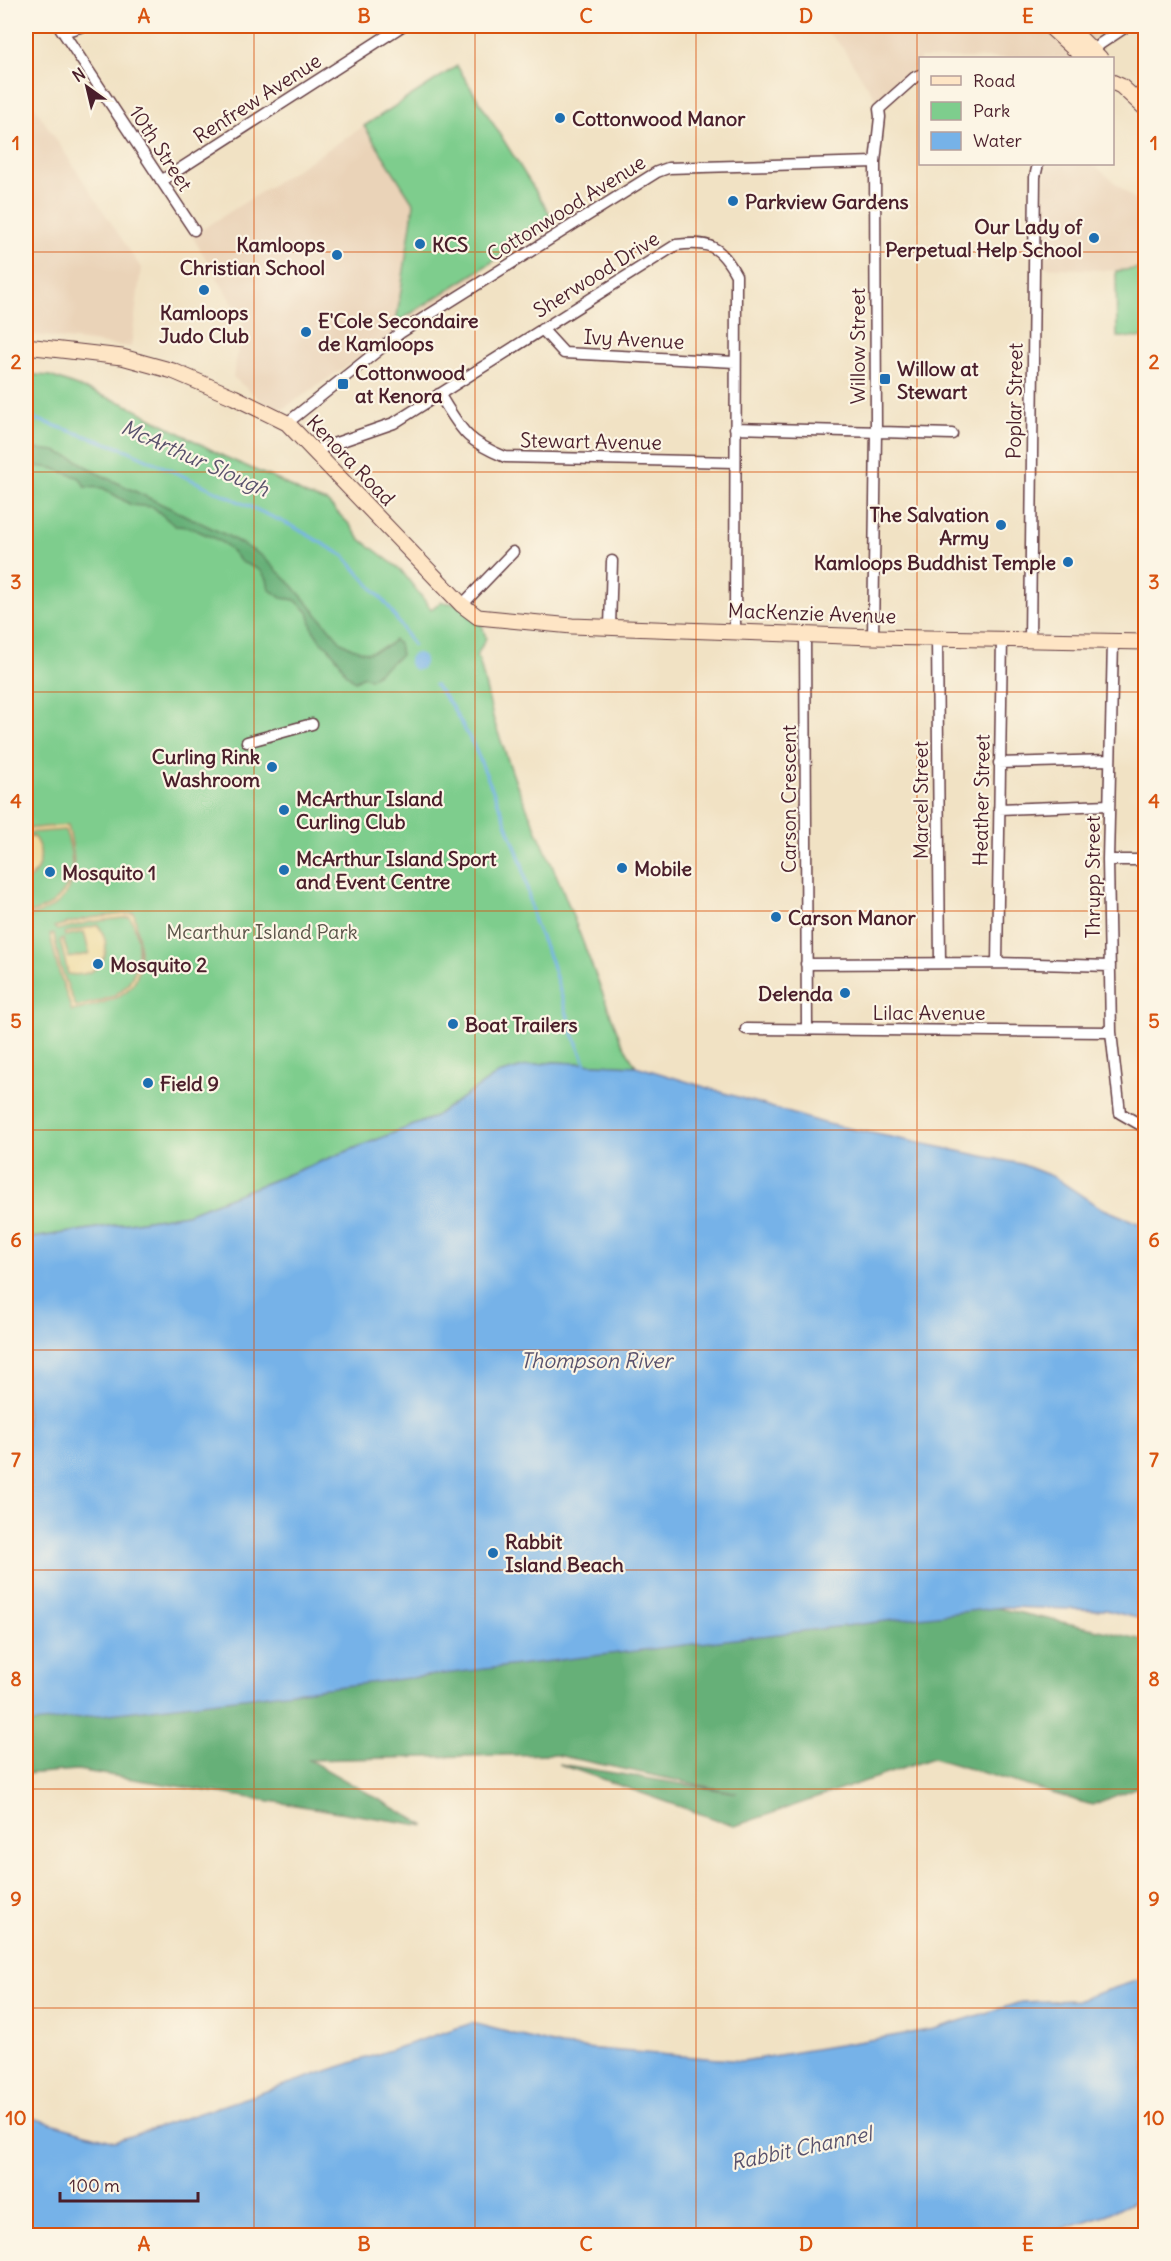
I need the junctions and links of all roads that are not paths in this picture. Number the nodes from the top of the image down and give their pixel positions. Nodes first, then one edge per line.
1 (83, 26) edge
2 (402, 26) edge
3 (1049, 26) edge
4 (1068, 26) edge
5 (1127, 26) edge
6 (61, 29) edge
7 (1092, 57) edge
8 (919, 76) edge
9 (1115, 80) edge
10 (1146, 109) edge
11 (875, 162) junction
12 (1038, 165) edge
13 (162, 181) junction
14 (194, 230) dead end
15 (542, 329) junction
16 (26, 346) edge
17 (735, 362) junction
18 (439, 394) junction
19 (287, 423) junction
20 (735, 428) junction
21 (876, 432) junction
22 (952, 434) dead end
23 (313, 451) junction
24 (735, 462) junction
25 (513, 552) dead end
26 (612, 561) dead end
27 (462, 605) junction
28 (478, 617) joint
29 (610, 627) junction
30 (735, 632) junction
31 (805, 634) junction
32 (873, 637) junction
33 (937, 638) junction
34 (1002, 638) junction
35 (1030, 640) junction
36 (1113, 641) junction
37 (1146, 642) edge
38 (312, 724) dead end
39 (247, 742) dead end
40 (1110, 759) junction
41 (999, 763) junction
42 (1109, 805) junction
43 (999, 809) junction
44 (1146, 860) edge
45 (1108, 861) junction
46 (940, 963) junction
47 (997, 963) junction
48 (806, 964) junction
49 (1110, 966) junction
50 (746, 1029) dead end
51 (807, 1029) junction
52 (1111, 1032) junction
53 (1146, 1128) edge

1 - 6 street
2 - 13 street, Renfrew Avenue
3 - 7 street
4 - 7 street
5 - 7 street
6 - 13 street, 10th Street
8 - 11 street, Willow Street
9 - 10 street
11 - 19 street, Cottonwood Avenue
11 - 21 street, Willow Street
12 - 35 street, Poplar Street
13 - 14 street, 10th Street
15 - 17 street, Ivy Avenue
15 - 17 street, Sherwood Drive
15 - 18 street, Sherwood Drive
16 - 19 street, Kenora Road
17 - 20 street, Sherwood Drive
18 - 23 street, Sherwood Drive
18 - 24 street, Stewart Avenue
19 - 23 street, Kenora Road
20 - 21 street
20 - 24 street, Sherwood Drive
21 - 22 street
21 - 32 street, Willow Street
23 - 27 street, Kenora Road
24 - 30 street, Sherwood Drive
25 - 27 street
26 - 29 street
27 - 28 street, Kenora Road
28 - 29 street, MacKenzie Avenue
29 - 30 street, MacKenzie Avenue
30 - 31 street, MacKenzie Avenue
31 - 32 street, MacKenzie Avenue
31 - 48 street, Carson Crescent
32 - 33 street, MacKenzie Avenue
33 - 34 street, MacKenzie Avenue
33 - 46 street, Marcel Street
34 - 35 street, MacKenzie Avenue
34 - 41 street, Heather Street
35 - 36 street, MacKenzie Avenue
36 - 37 street, MacKenzie Avenue
36 - 40 street, Thrupp Street
38 - 39 street
40 - 41 street
40 - 42 street, Thrupp Street
41 - 43 street, Heather Street
42 - 43 street
42 - 45 street, Thrupp Street
43 - 47 street, Heather Street
44 - 45 street
45 - 49 street, Thrupp Street
46 - 47 street
46 - 48 street
47 - 49 street
48 - 51 street, Carson Crescent
49 - 52 street, Thrupp Street
50 - 51 street, Lilac Avenue
51 - 52 street, Lilac Avenue
52 - 53 street, Thrupp Street

